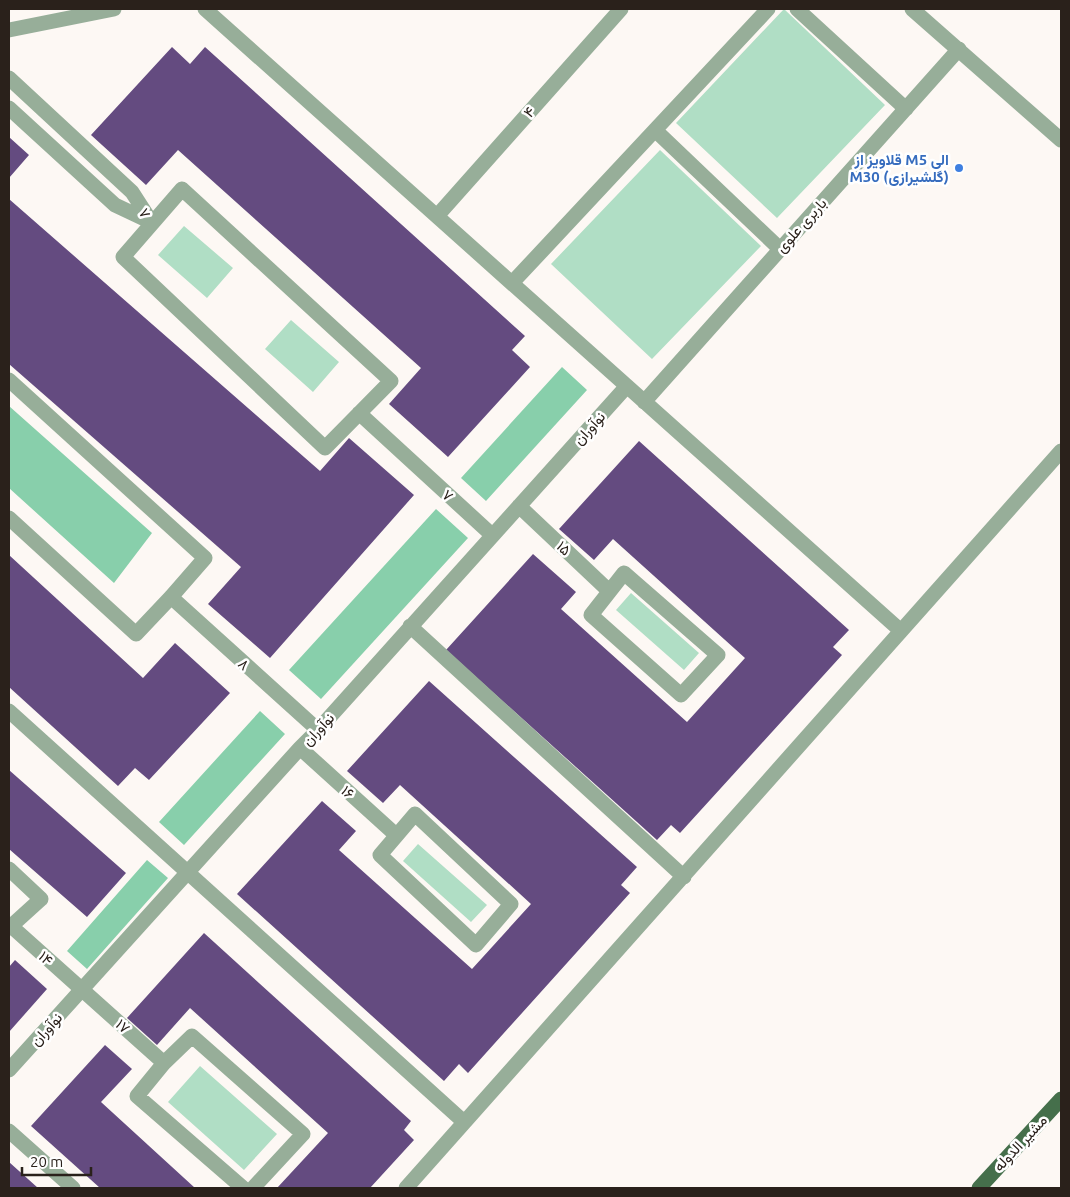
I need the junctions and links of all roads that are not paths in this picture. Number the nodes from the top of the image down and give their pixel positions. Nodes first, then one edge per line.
1 (114, 9) edge
2 (205, 9) edge
3 (621, 9) edge
4 (768, 9) edge
5 (797, 9) edge
6 (912, 9) edge
7 (11, 32) edge
8 (958, 49) junction
9 (9, 78) edge
10 (9, 108) edge
11 (906, 109) junction
12 (655, 130) junction
13 (1061, 140) edge
14 (437, 216) junction
15 (152, 222) junction
16 (780, 249) junction
17 (512, 283) junction
18 (9, 380) edge
19 (627, 386) junction
20 (644, 402) junction
21 (359, 413) junction
22 (1061, 451) edge
23 (519, 506) junction
24 (9, 518) edge
25 (492, 535) junction
26 (609, 591) junction
27 (171, 597) junction
28 (410, 626) junction
29 (901, 631) junction
30 (9, 711) edge
31 (318, 730) junction
32 (300, 748) junction
33 (396, 835) junction
34 (9, 869) edge
35 (188, 872) junction
36 (684, 877) junction
37 (10, 927) edge
38 (82, 990) junction
39 (164, 1063) junction
40 (9, 1070) edge
41 (1061, 1099) edge
42 (464, 1122) junction
43 (9, 1131) edge
44 (73, 1188) edge
45 (243, 1188) edge
46 (253, 1188) edge
47 (406, 1188) edge
48 (979, 1188) edge

1 - 7 street
2 - 14 street
3 - 14 street, ۴
4 - 12 street
5 - 11 street
6 - 8 street
8 - 11 street, باربری علوی
8 - 13 street
9 - 15 street, ۷
10 - 15 street, ۷
11 - 16 street, باربری علوی
12 - 16 street
12 - 17 street
14 - 17 street
15 - 21 street
15 - 21 street
16 - 20 street, باربری علوی
17 - 19 street
18 - 27 street
19 - 20 street
19 - 23 street, نوآوران
20 - 29 street
21 - 25 street, ۷
22 - 29 street
23 - 25 street, نوآوران
23 - 26 street, ۱۵
24 - 27 street
25 - 28 street, نوآوران
26 - 26 street
27 - 31 street, ۸
28 - 31 street, نوآوران
28 - 36 street
29 - 36 street
30 - 35 street
31 - 32 street, نوآوران
32 - 33 street, ۱۶
32 - 35 street, نوآوران
33 - 33 street
34 - 37 street
35 - 38 street, نوآوران
35 - 42 street
36 - 42 street
37 - 38 street, ۱۴
38 - 39 street, ۱۷
38 - 40 street, نوآوران
39 - 45 street
39 - 46 street
41 - 48 main road, مشیر الدوله
42 - 47 street
43 - 44 street

